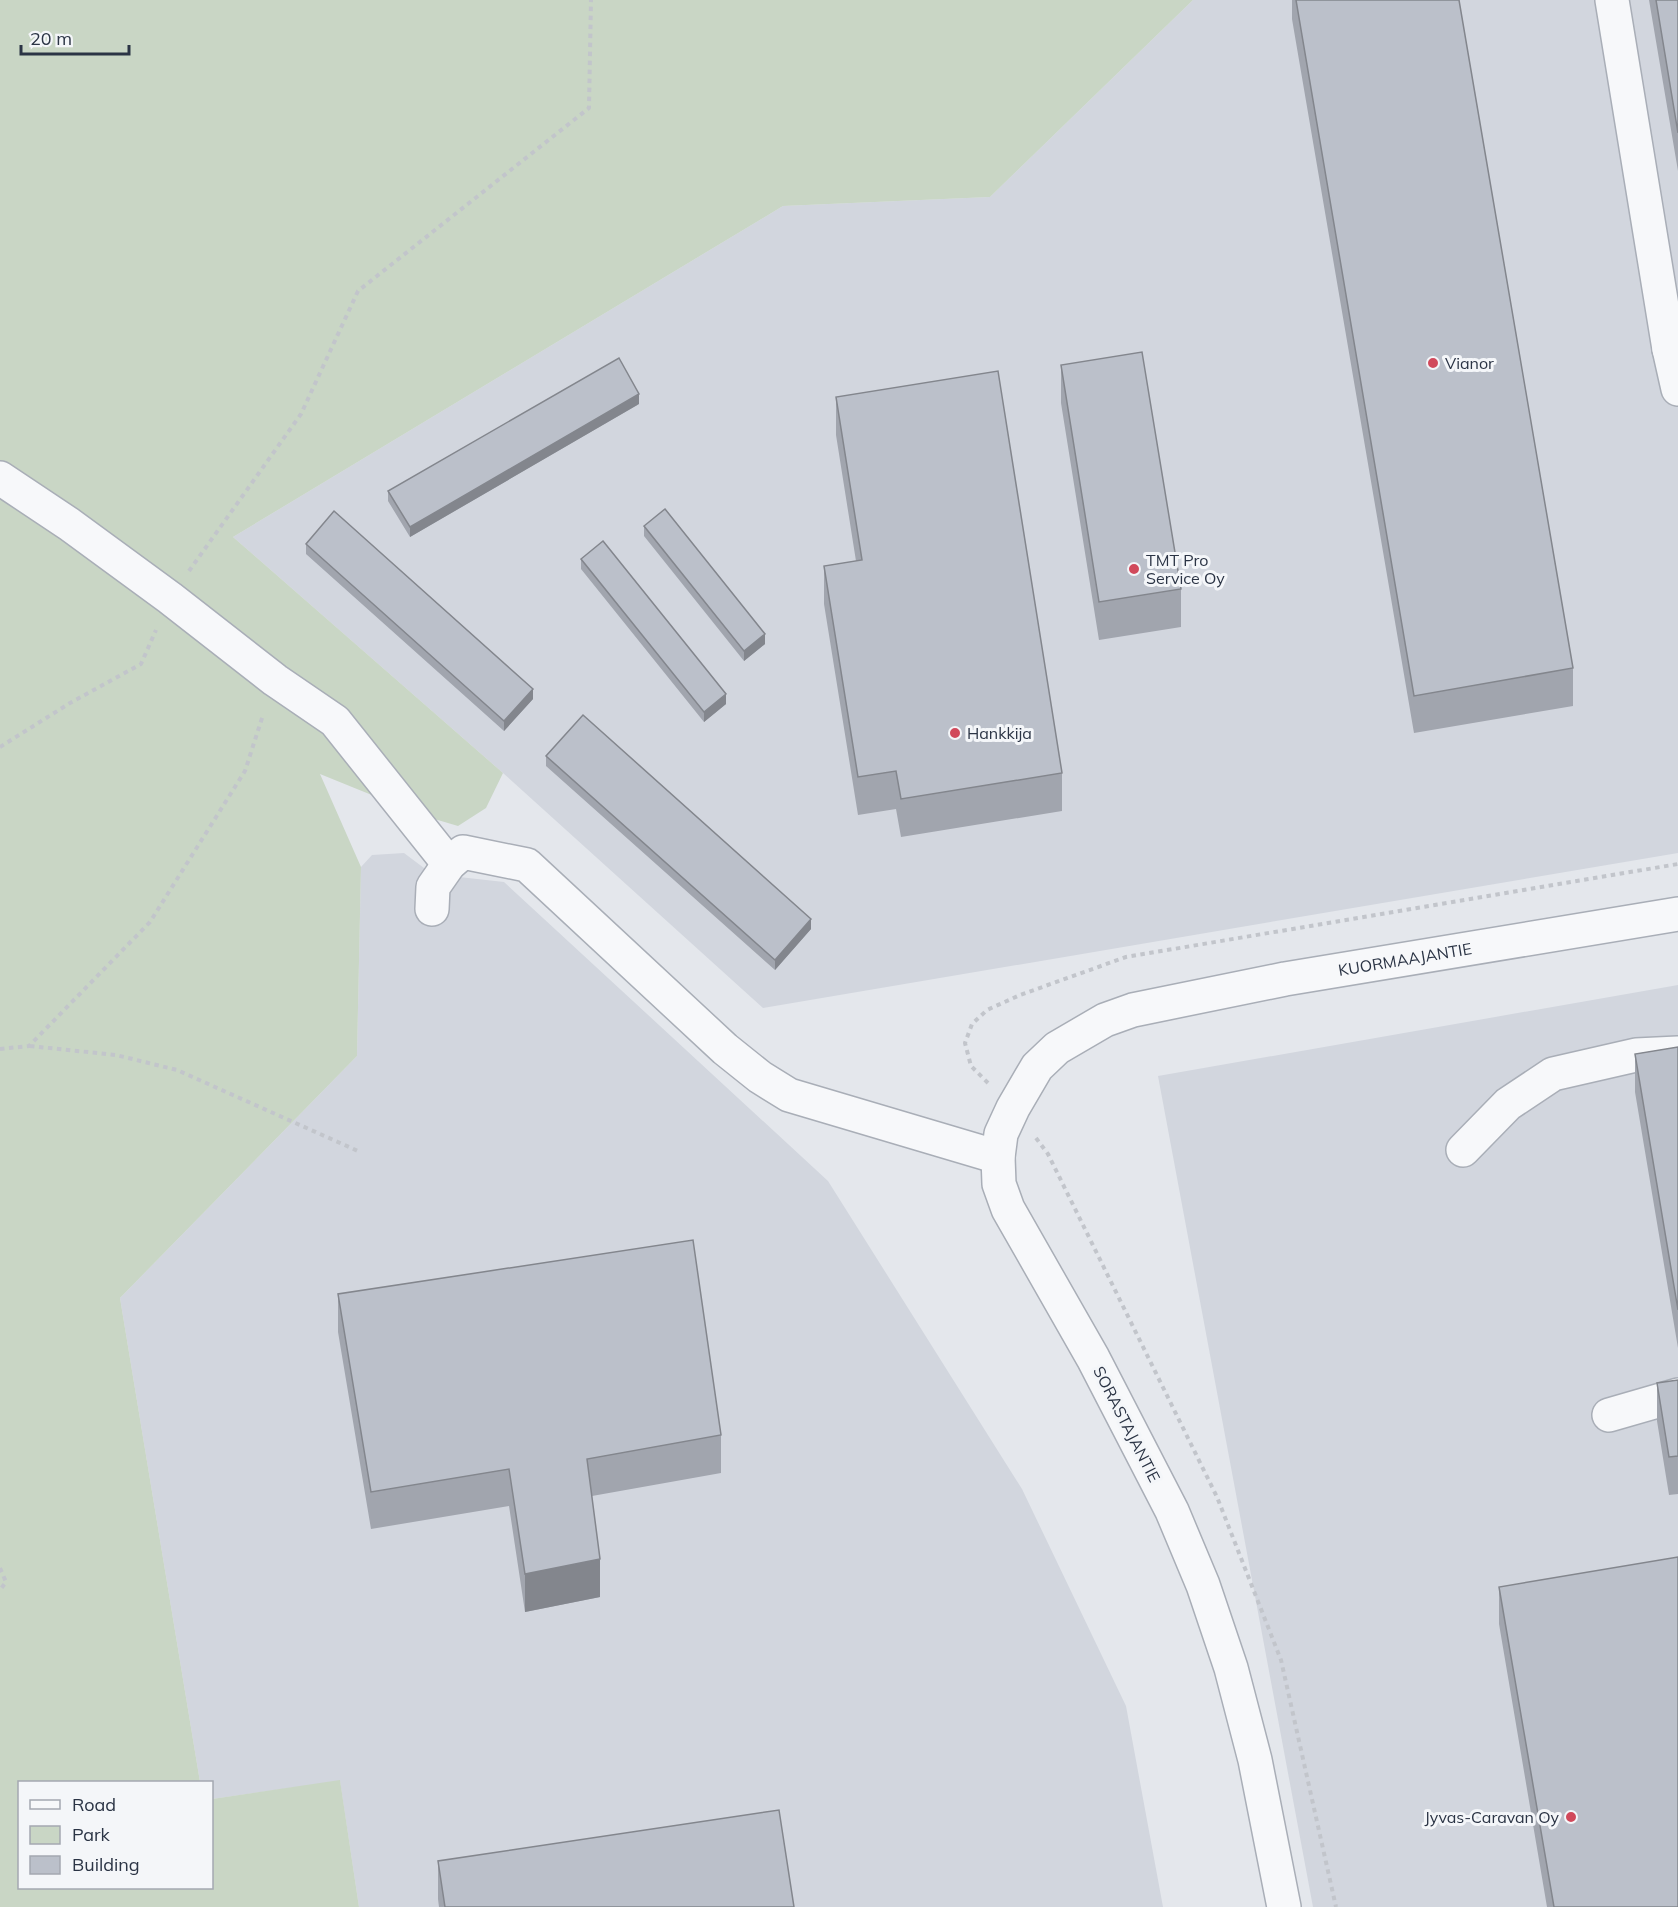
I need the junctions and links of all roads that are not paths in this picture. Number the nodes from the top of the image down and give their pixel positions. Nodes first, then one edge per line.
1 (1612, 0) edge
2 (1674, 348) edge
3 (1678, 389) edge
4 (0, 478) edge
5 (449, 864) junction
6 (432, 909) dead end
7 (1678, 914) edge
8 (1133, 1010) joint
9 (1678, 1053) edge
10 (1463, 1150) dead end
11 (998, 1157) junction
12 (1678, 1395) edge
13 (1609, 1415) dead end
14 (1284, 1907) edge

1 - 2 street
2 - 3 street
4 - 5 street
5 - 6 street
5 - 11 street
7 - 8 street, KUORMAAJANTIE
8 - 11 street, SORASTAJANTIE
9 - 10 street
11 - 14 street, SORASTAJANTIE
12 - 13 street

